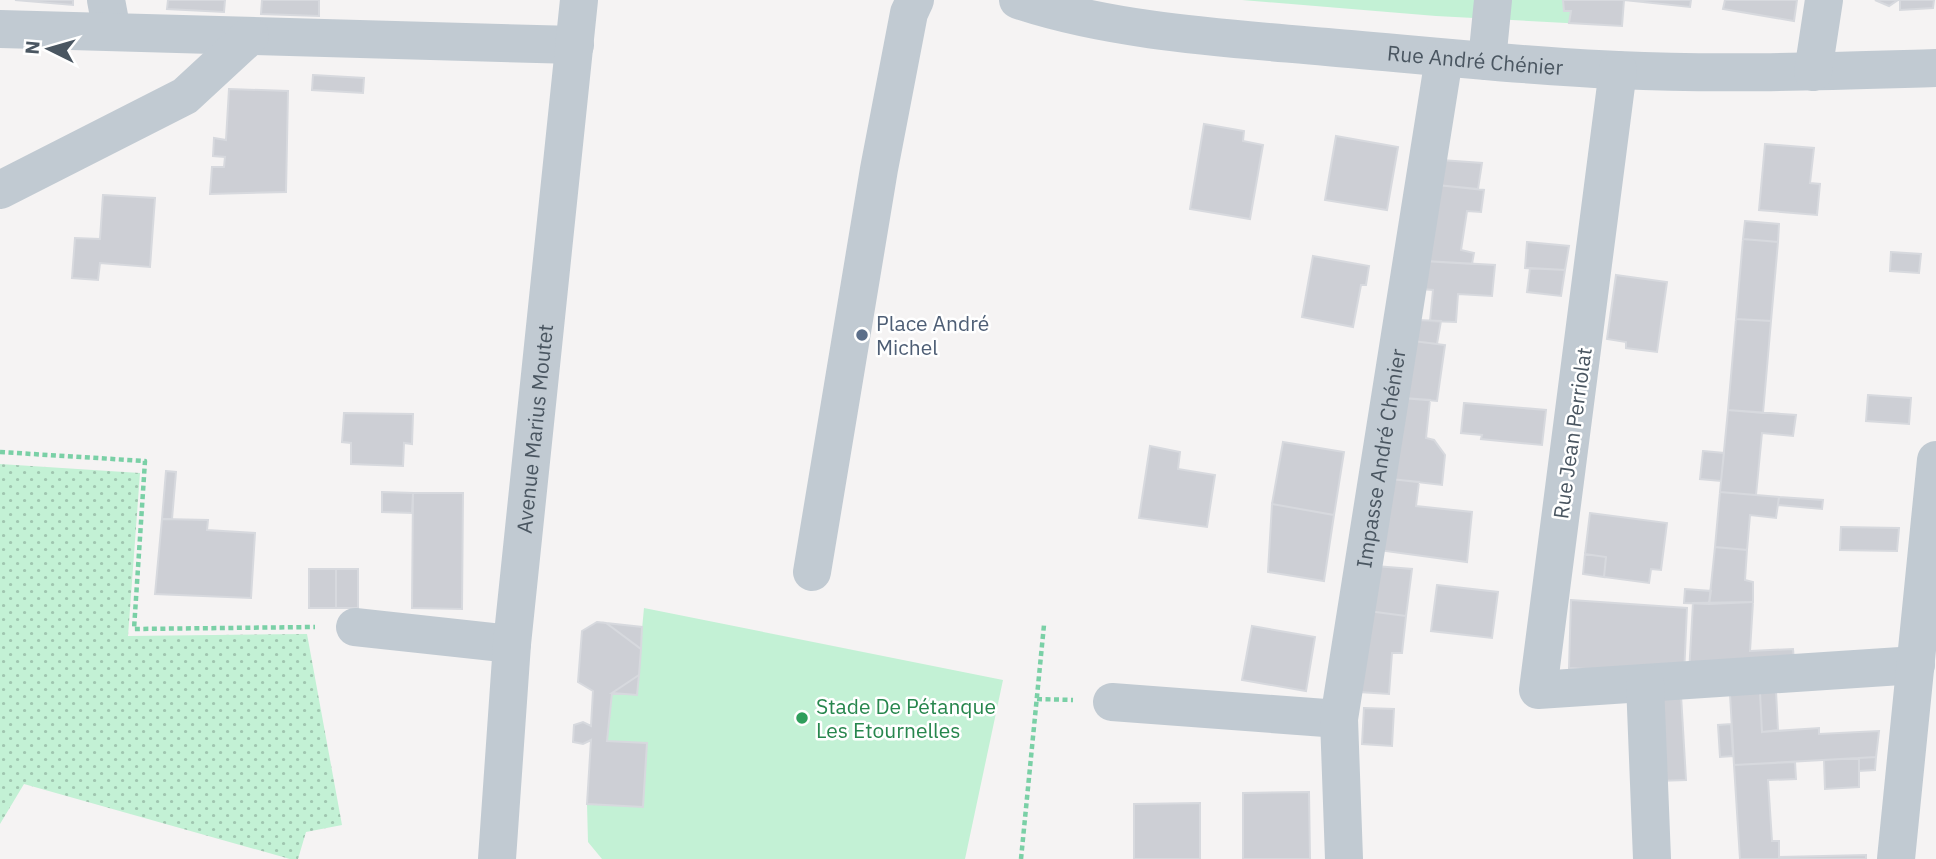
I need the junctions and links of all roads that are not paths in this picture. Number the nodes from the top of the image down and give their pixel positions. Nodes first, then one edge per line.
1 (579, 0) edge
2 (915, 0) edge
3 (1018, 0) edge
4 (1493, 0) edge
5 (1824, 0) edge
6 (109, 16) edge
7 (0, 29) edge
8 (250, 36) junction
9 (575, 45) junction
10 (1444, 58) junction
11 (1487, 61) junction
12 (1936, 68) edge
13 (1618, 70) junction
14 (1813, 72) junction
15 (0, 190) edge
16 (1936, 460) edge
17 (811, 572) dead end
18 (1929, 601) edge
19 (355, 627) road end
20 (512, 644) junction
21 (1916, 665) junction
22 (1645, 683) junction
23 (1112, 702) dead end
24 (1339, 719) junction
25 (497, 859) edge
26 (1343, 859) edge
27 (1652, 859) edge
28 (1896, 859) edge

1 - 9 street, Avenue Marius Moutet
2 - 17 street
3 - 10 street, Rue André Chénier
4 - 11 street
5 - 14 street
6 - 7 street
6 - 8 street
8 - 9 street
8 - 15 street
9 - 20 street, Avenue Marius Moutet
10 - 11 street, Rue André Chénier
10 - 24 street, Impasse André Chénier
11 - 13 street, Rue André Chénier
12 - 14 street, Rue André Chénier
13 - 14 street, Rue André Chénier
13 - 22 street, Rue Jean Perriolat
16 - 18 street
18 - 21 street
19 - 20 street
20 - 25 street, Avenue Marius Moutet
21 - 22 street, Rue Jean Perriolat
21 - 28 street
22 - 27 street
23 - 24 street
24 - 26 street, Impasse André Chénier

